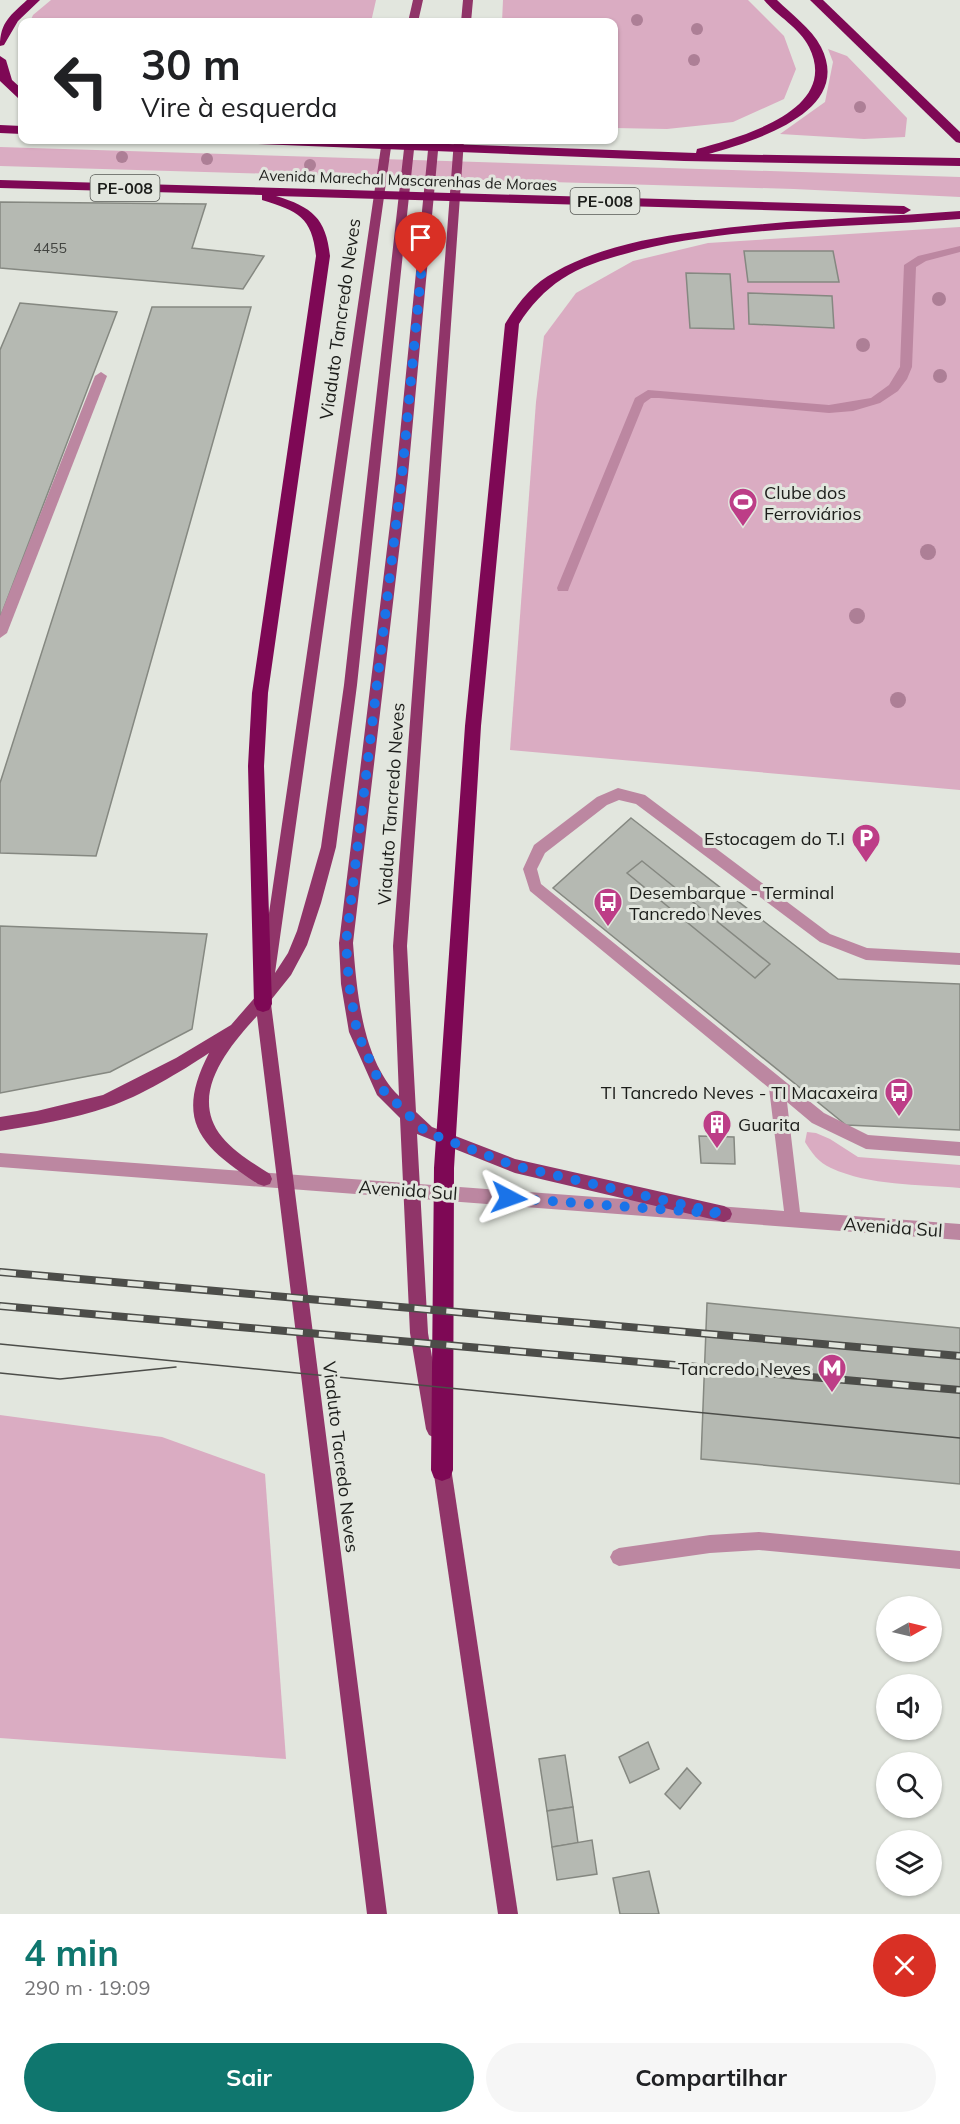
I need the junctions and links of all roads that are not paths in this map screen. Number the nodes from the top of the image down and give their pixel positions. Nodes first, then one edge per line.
1 (34, 0) edge
2 (468, 0) edge
3 (770, 0) edge
4 (816, 0) edge
5 (466, 18) edge
6 (0, 42) edge
7 (0, 60) edge
8 (18, 92) edge
9 (0, 129) edge
10 (18, 130) edge
11 (960, 139) edge
12 (358, 144) edge
13 (386, 144) edge
14 (410, 144) edge
15 (434, 144) edge
16 (459, 144) edge
17 (684, 157) junction
18 (960, 162) edge
19 (0, 184) edge
20 (250, 192) junction
21 (960, 213) edge
22 (960, 249) edge
23 (101, 376) dead end
24 (563, 588) dead end
25 (0, 633) edge
26 (960, 959) edge
27 (263, 1004) junction
28 (238, 1026) junction
29 (777, 1085) junction
30 (0, 1124) edge
31 (960, 1149) edge
32 (0, 1160) edge
33 (264, 1179) junction
34 (724, 1214) junction
35 (793, 1219) junction
36 (960, 1232) edge
37 (442, 1470) junction
38 (619, 1557) dead end
39 (960, 1560) edge
40 (377, 1914) edge
41 (508, 1914) edge

1 - 6 highway
2 - 5 main road
3 - 17 highway
4 - 11 highway
7 - 8 highway
9 - 10 highway
12 - 17 highway, Avenida Marechal Mascarenhas de Moraes
13 - 27 main road, Viaduto Tancredo Neves
14 - 28 main road
15 - 34 main road
16 - 37 main road, Viaduto Tancredo Neves
17 - 18 highway, Avenida Marechal Mascarenhas de Moraes
19 - 20 highway, Avenida Marechal Mascarenhas de Moraes / PE-008
20 - 21 highway, Avenida Marechal Mascarenhas de Moraes / PE-008
20 - 27 highway
21 - 37 highway
22 - 24 street
23 - 25 street
26 - 29 street
27 - 40 main road, Viaduto Tacredo Neves
28 - 30 main road
28 - 33 main road
29 - 31 street
29 - 35 street
32 - 33 street, Avenida Sul
33 - 34 street, Avenida Sul
34 - 35 street, Avenida Sul
35 - 36 street, Avenida Sul
37 - 41 main road
38 - 39 street

